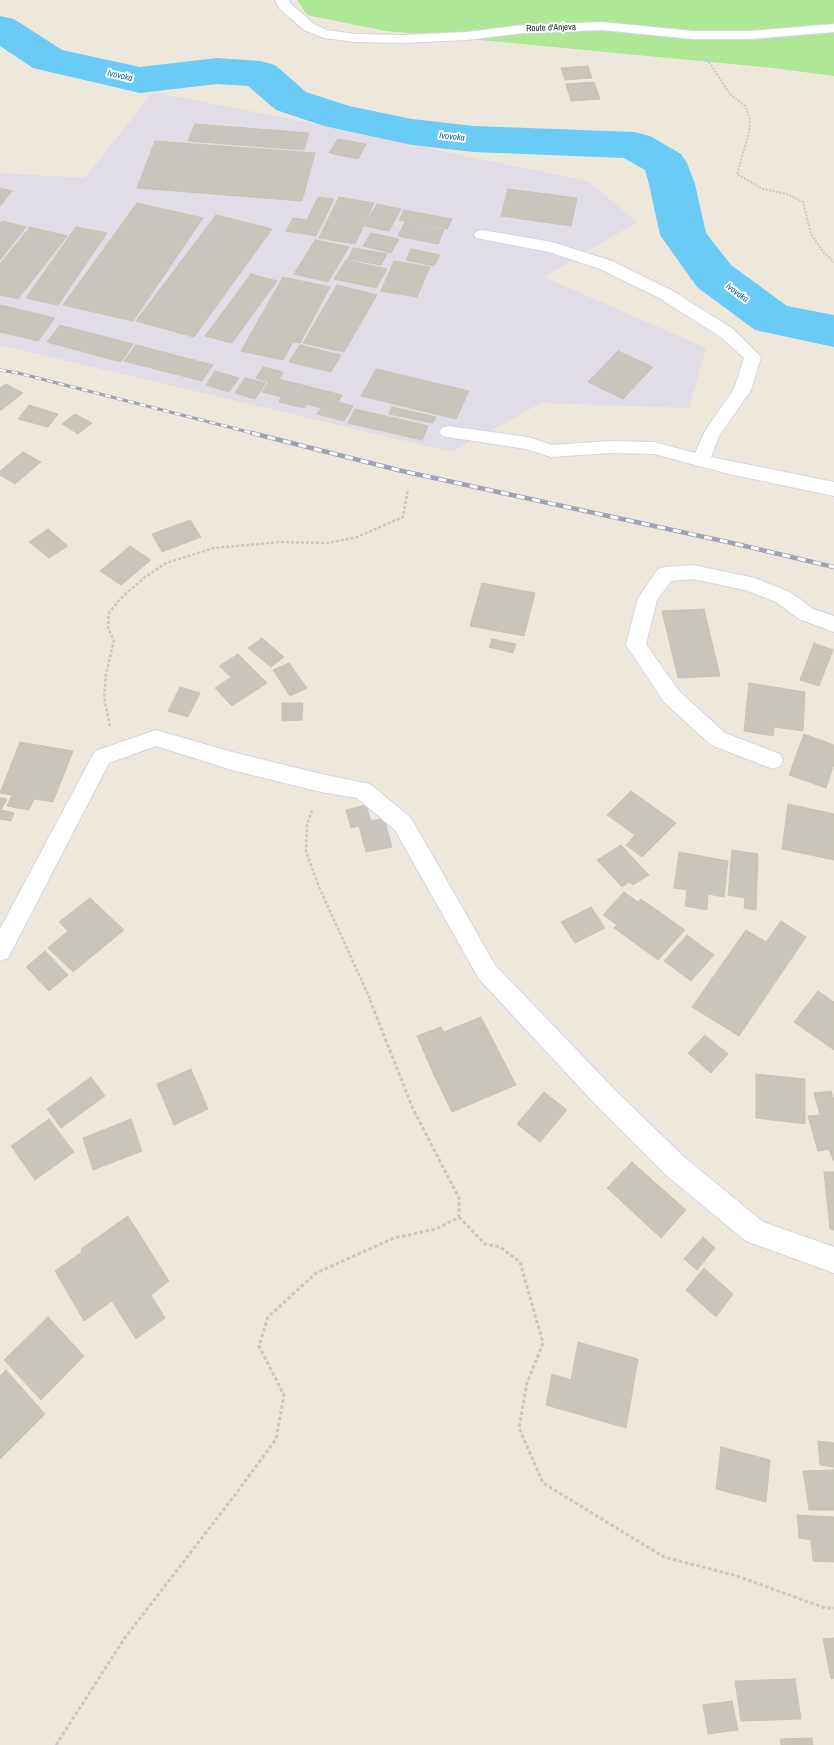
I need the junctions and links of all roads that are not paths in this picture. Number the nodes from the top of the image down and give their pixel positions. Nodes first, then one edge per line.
1 (282, 0) edge
2 (834, 28) edge
3 (482, 234) dead end
4 (448, 432) dead end
5 (701, 460) junction
6 (834, 489) edge
7 (834, 624) edge
8 (773, 760) dead end
9 (0, 950) edge
10 (834, 1260) edge

1 - 2 street, Route d'Anjeva
3 - 5 street
4 - 5 street
5 - 6 street
7 - 8 street
9 - 10 street

